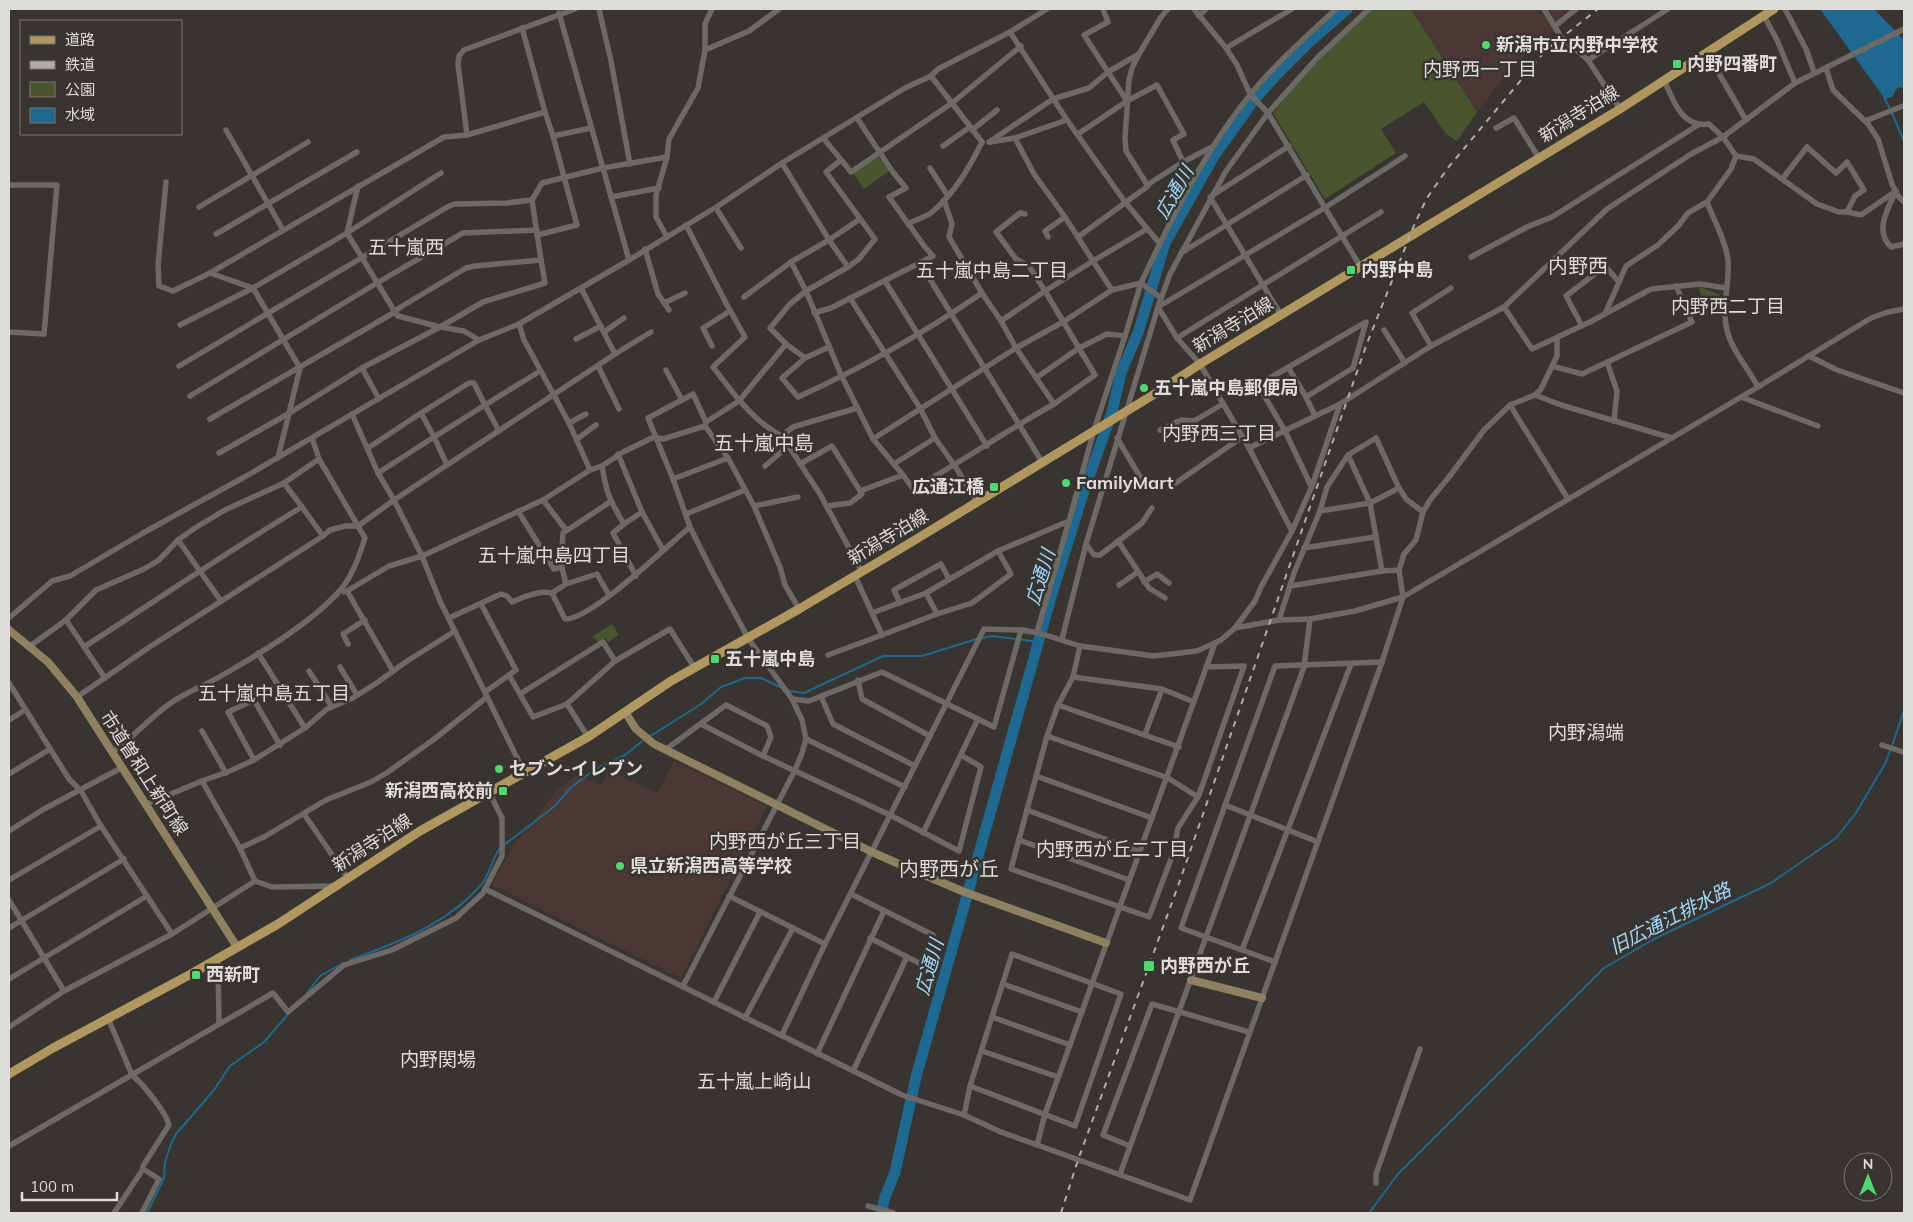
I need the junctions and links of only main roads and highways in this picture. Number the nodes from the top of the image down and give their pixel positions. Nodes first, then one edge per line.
1 (1774, 9) edge
2 (9, 1074) edge

1 - 2 main road, 新潟寺泊線

